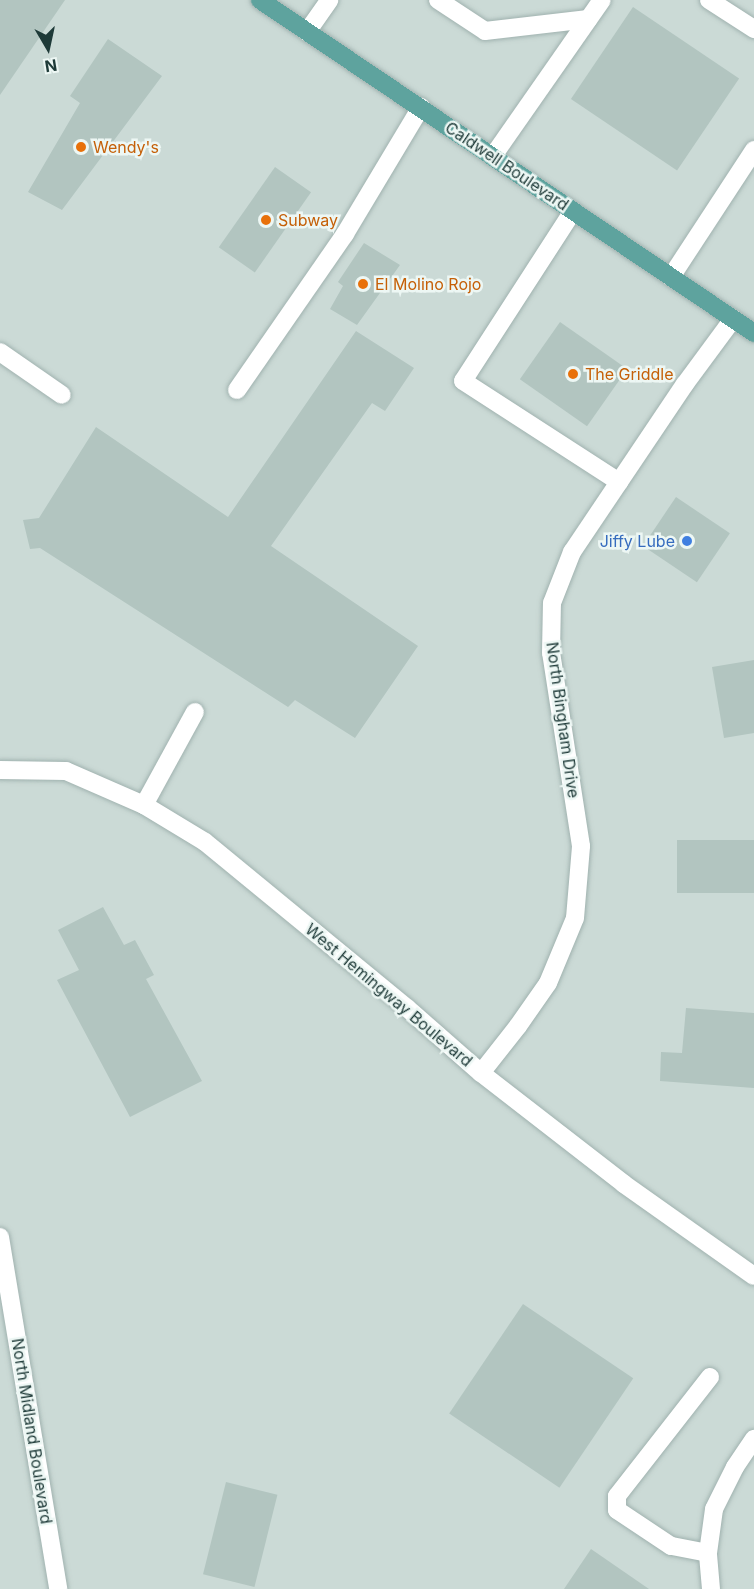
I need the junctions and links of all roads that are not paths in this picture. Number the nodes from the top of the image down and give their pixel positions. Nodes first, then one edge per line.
1 (260, 0) edge
2 (329, 0) edge
3 (438, 0) edge
4 (709, 0) edge
5 (593, 7) edge
6 (754, 29) edge
7 (307, 32) junction
8 (421, 108) junction
9 (754, 150) edge
10 (493, 156) junction
11 (573, 211) junction
12 (671, 277) junction
13 (733, 319) junction
14 (754, 333) edge
15 (0, 352) edge
16 (237, 390) dead end
17 (62, 395) dead end
18 (619, 482) junction
19 (195, 712) dead end
20 (0, 770) edge
21 (144, 805) junction
22 (481, 1073) junction
23 (0, 1236) edge
24 (754, 1276) edge
25 (710, 1377) dead end
26 (754, 1439) edge
27 (708, 1553) junction
28 (57, 1589) edge
29 (711, 1589) edge

1 - 7 main road, Caldwell Boulevard
2 - 7 street
3 - 5 street
4 - 6 street
5 - 10 street
7 - 8 main road, Caldwell Boulevard
8 - 10 main road, Caldwell Boulevard
8 - 16 street
9 - 12 street
10 - 11 main road, Caldwell Boulevard
11 - 12 main road, Caldwell Boulevard
11 - 18 street
12 - 13 main road, Caldwell Boulevard
13 - 14 main road, Caldwell Boulevard
13 - 18 street, North Bingham Drive
15 - 17 street
18 - 22 street, North Bingham Drive
19 - 21 street
20 - 21 street, West Hemingway Boulevard
21 - 22 street, West Hemingway Boulevard
22 - 24 street, West Hemingway Boulevard
23 - 28 street, North Midland Boulevard
25 - 27 street
26 - 27 street
27 - 29 street

